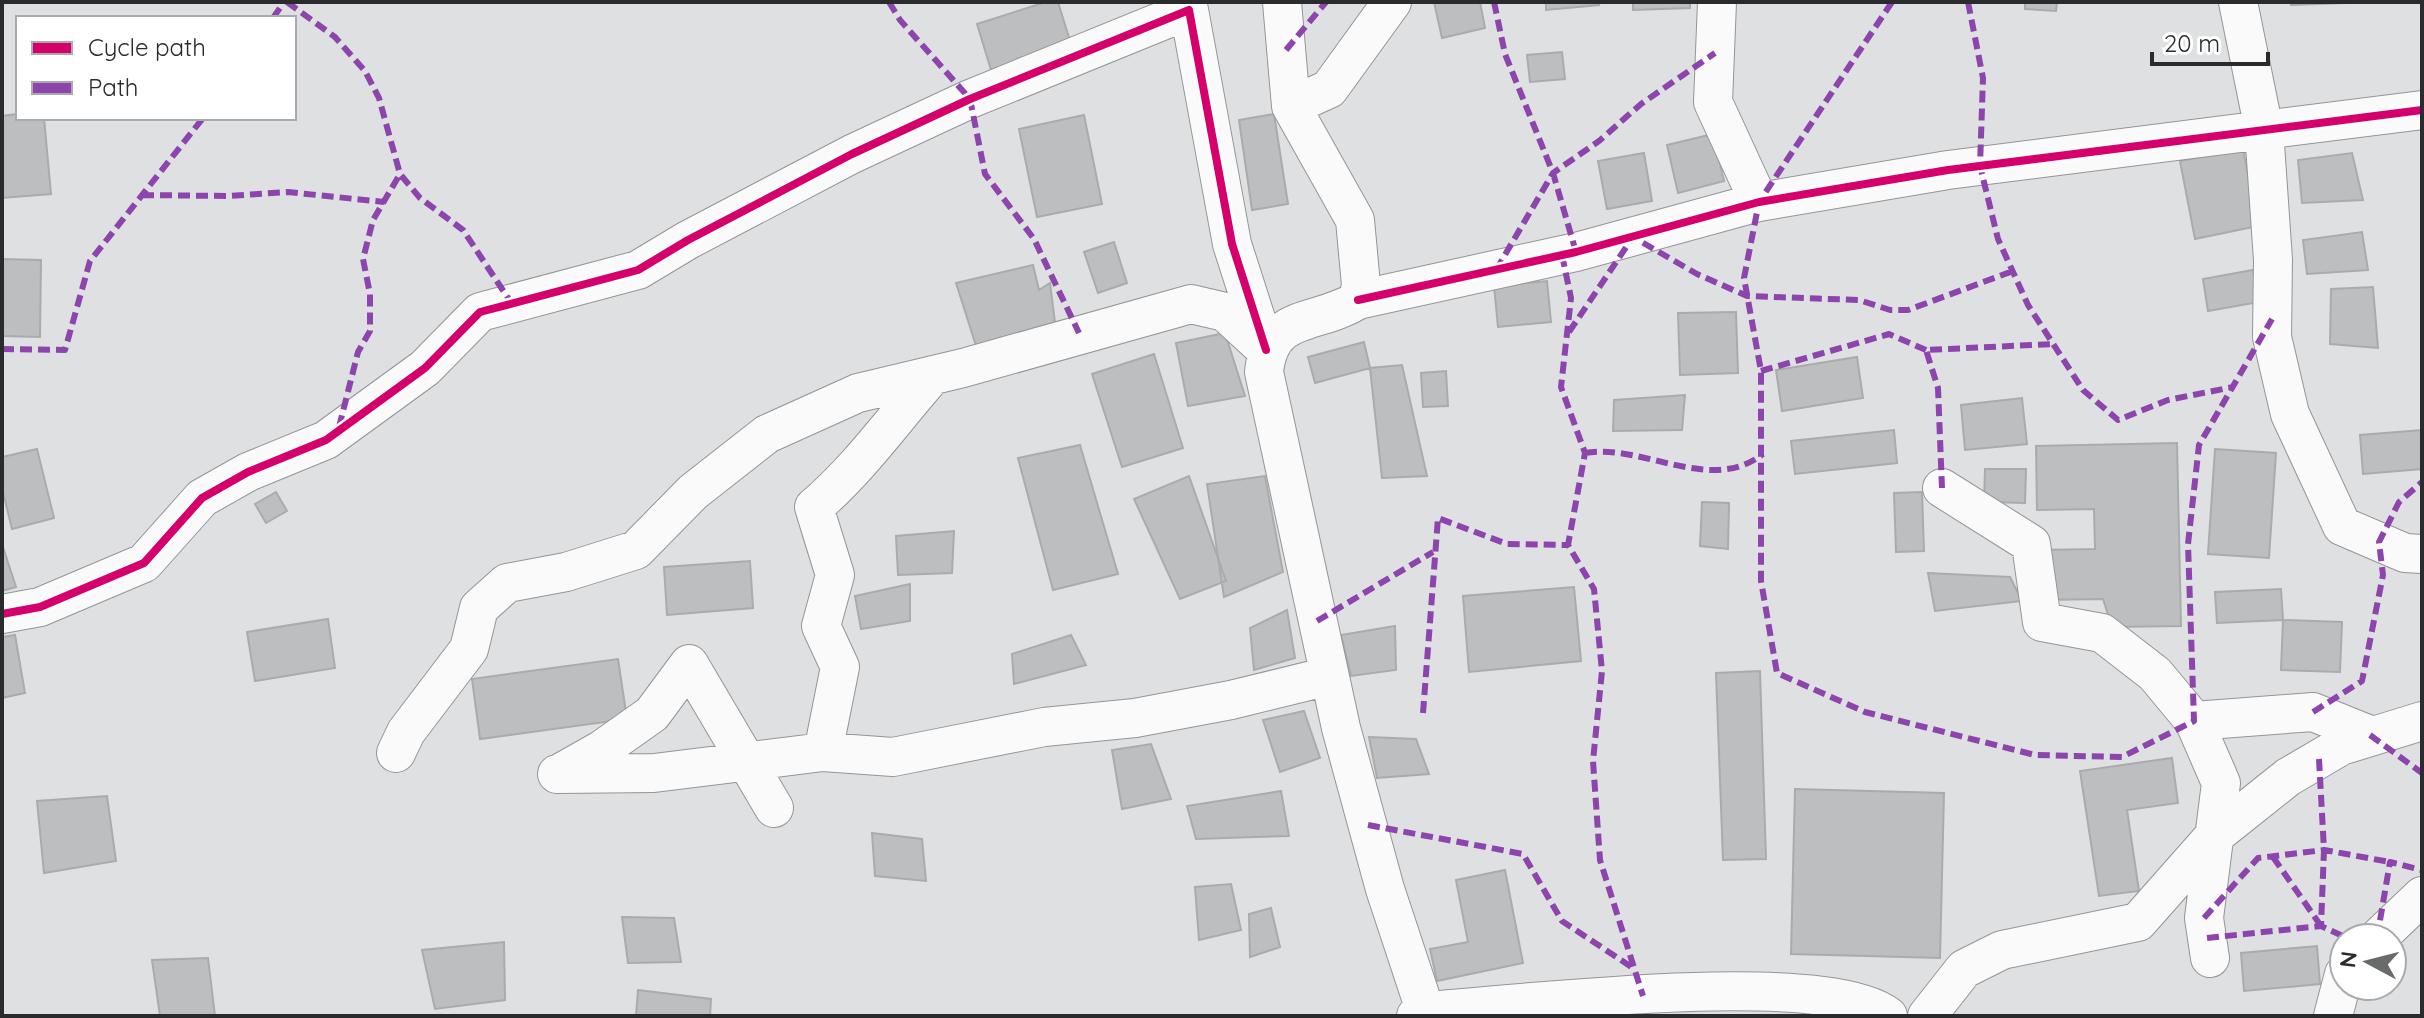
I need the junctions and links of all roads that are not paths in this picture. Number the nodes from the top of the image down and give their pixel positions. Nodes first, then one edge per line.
1 (1282, 2) edge
2 (1392, 2) edge
3 (1717, 2) edge
4 (2238, 2) edge
5 (1291, 106) junction
6 (2422, 110) edge
7 (2264, 130) junction
8 (1759, 202) junction
9 (1358, 300) junction
10 (1266, 350) junction
11 (932, 376) junction
12 (1942, 488) dead end
13 (2422, 554) edge
14 (2, 614) edge
15 (1329, 676) junction
16 (2194, 721) junction
17 (2422, 721) edge
18 (2370, 735) junction
19 (823, 752) junction
20 (396, 753) dead end
21 (774, 808) dead end
22 (2214, 836) junction
23 (2422, 896) edge
24 (2395, 922) edge
25 (2210, 958) dead end
26 (1423, 1014) edge
27 (1888, 1016) edge
28 (1927, 1016) edge

1 - 5 street
2 - 5 street
3 - 8 street
4 - 7 street
5 - 9 street
6 - 7 street
7 - 8 street
7 - 13 street
8 - 9 street
9 - 10 street
10 - 11 street
10 - 14 street
10 - 15 street
11 - 19 street
11 - 20 street
12 - 16 street
15 - 19 street
15 - 26 street
16 - 18 street
16 - 22 street
17 - 18 street
18 - 22 street
19 - 21 street
22 - 25 street
22 - 28 street
23 - 24 street
26 - 27 street

